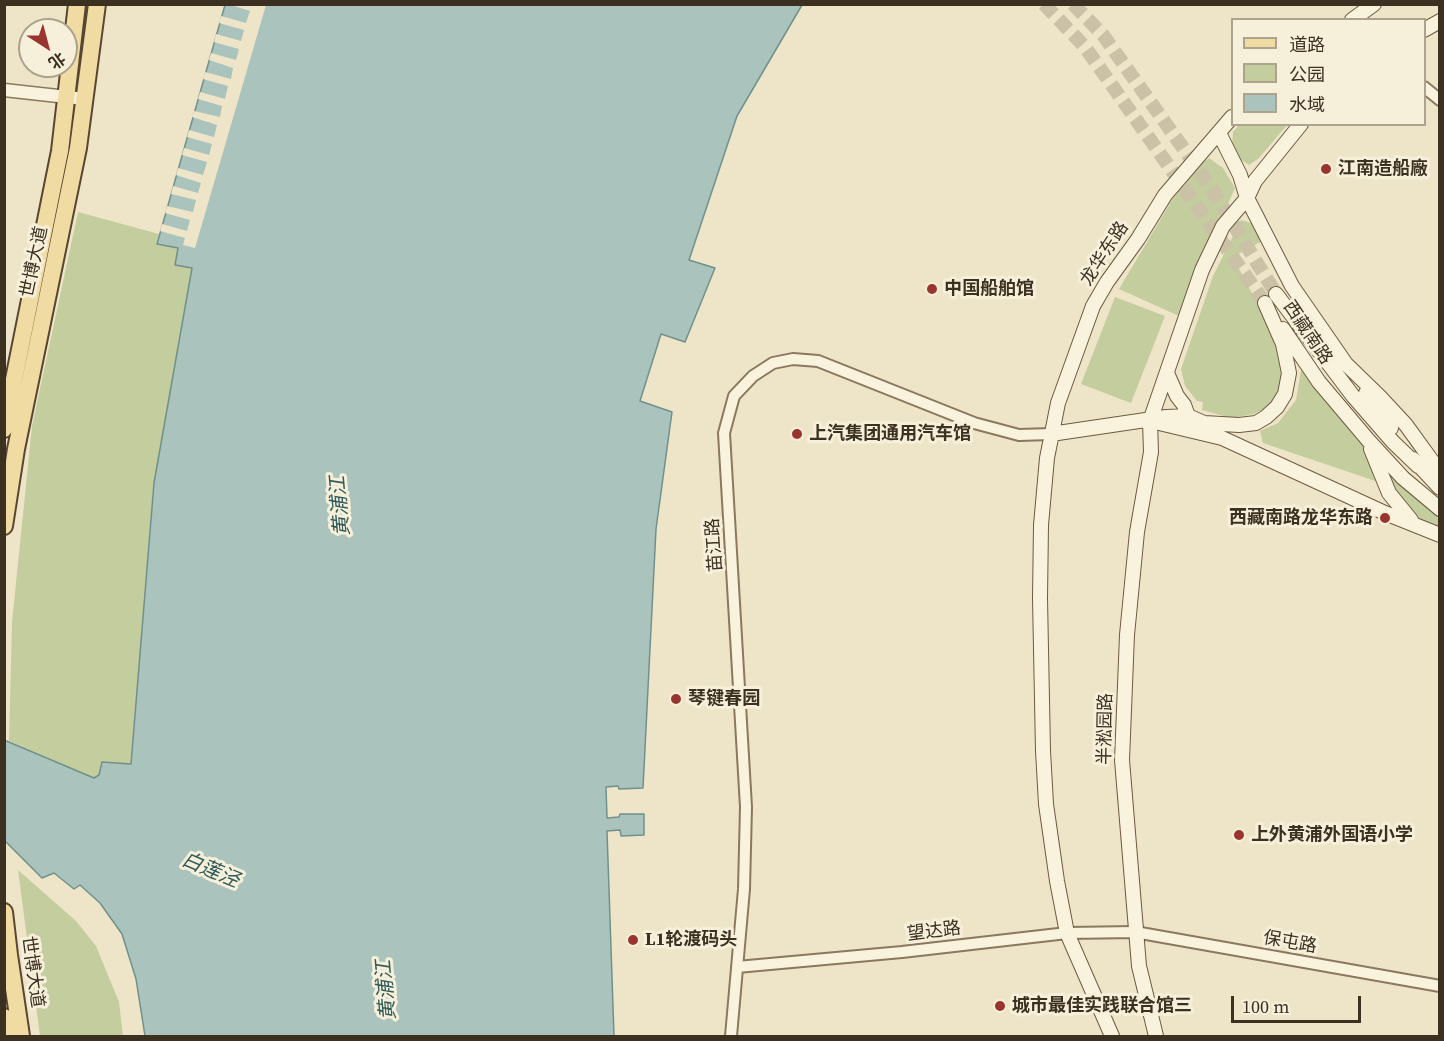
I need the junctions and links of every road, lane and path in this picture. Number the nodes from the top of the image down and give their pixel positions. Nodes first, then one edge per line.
1 (78, 4) edge
2 (97, 4) edge
3 (1374, 4) edge
4 (1355, 18) edge
5 (1440, 21) edge
6 (1426, 29) edge
7 (1426, 88) edge
8 (4, 90) edge
9 (67, 97) junction
10 (84, 99) junction
11 (1440, 100) edge
12 (1231, 119) edge
13 (1299, 126) edge
14 (1219, 133) junction
15 (1247, 198) junction
16 (1271, 299) junction
17 (1346, 364) junction
18 (1167, 373) junction
19 (16, 381) edge
20 (1188, 416) junction
21 (1150, 421) junction
22 (4, 429) edge
23 (1051, 434) junction
24 (1368, 440) junction
25 (1418, 466) junction
26 (1440, 472) edge
27 (1439, 487) edge
28 (1440, 509) edge
29 (1414, 524) junction
30 (4, 526) edge
31 (1440, 535) edge
32 (4, 912) edge
33 (1135, 932) junction
34 (1067, 933) junction
35 (737, 967) junction
36 (1440, 986) edge
37 (4, 1017) edge
38 (7, 1036) edge
39 (21, 1036) edge
40 (731, 1036) edge
41 (1112, 1036) edge
42 (1156, 1036) edge

1 - 9 main road, 世博大道
2 - 10 main road, 世博大道
3 - 4 main road
5 - 6 main road
7 - 11 street
8 - 9 street
9 - 10 street
9 - 19 main road, 世博大道
10 - 19 main road, 世博大道
12 - 14 main road, 龙华东路
13 - 15 main road
14 - 15 main road, 西藏南路
14 - 23 main road, 龙华东路
15 - 17 main road, 西藏南路
15 - 18 main road
16 - 20 main road, 西藏南路
16 - 24 main road, 西藏南路
16 - 25 main road
17 - 25 main road, 西藏南路
17 - 26 main road, 西藏南路
18 - 20 main road
18 - 21 main road
19 - 22 main road, 世博大道
19 - 30 main road, 世博大道
20 - 21 main road, 西藏南路
21 - 23 main road, 西藏南路
21 - 29 main road, 西藏南路
21 - 33 main road, 半淞园路
23 - 34 main road
23 - 35 street, 苗江路
24 - 28 main road, 西藏南路
24 - 29 main road
25 - 27 main road, 西藏南路
29 - 31 main road, 西藏南路
32 - 39 main road, 世博大道
33 - 34 street, 望达路
33 - 36 street, 保屯路
33 - 42 main road, 半淞园路
34 - 35 street, 望达路
34 - 41 main road
35 - 40 street, 苗江路
37 - 38 main road, 世博大道

